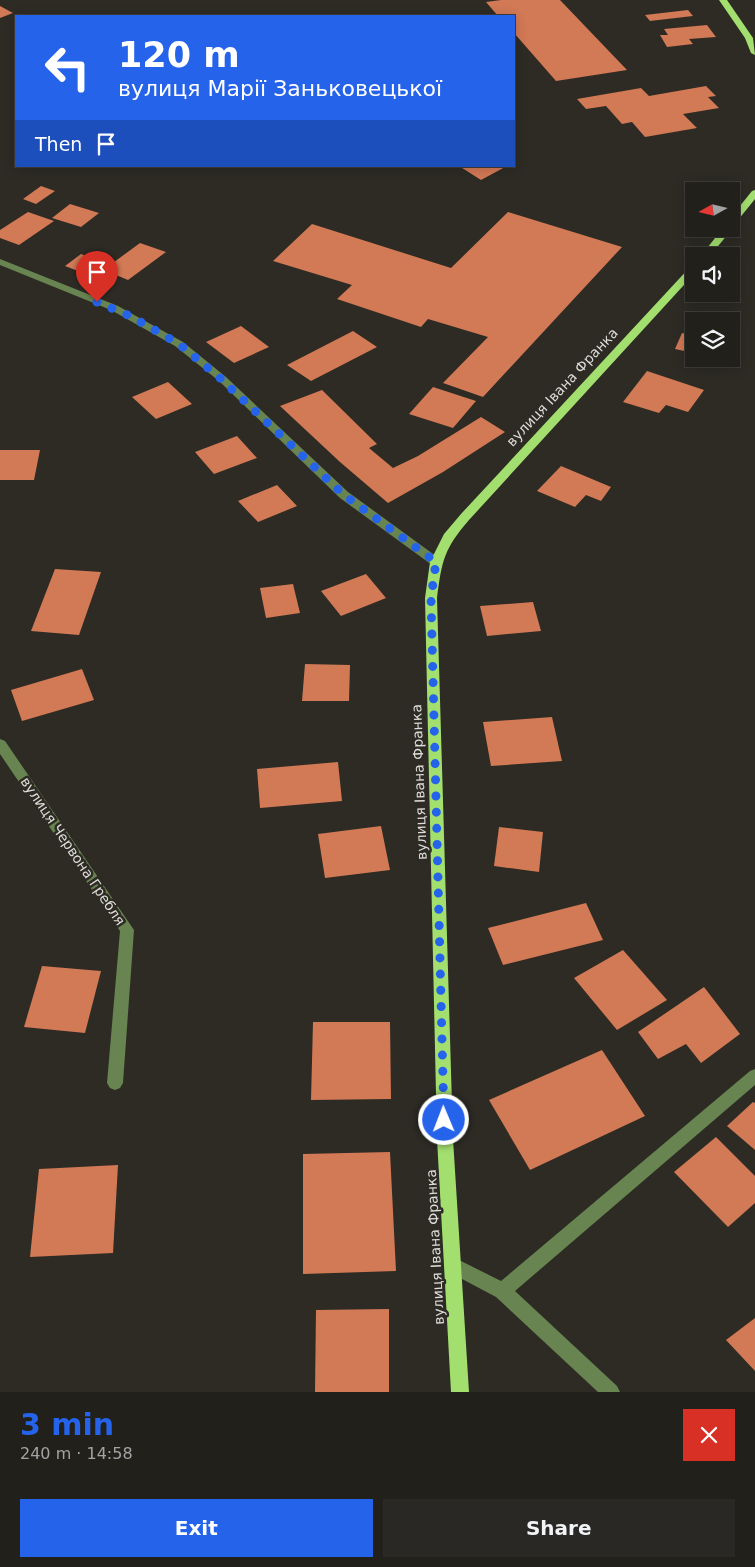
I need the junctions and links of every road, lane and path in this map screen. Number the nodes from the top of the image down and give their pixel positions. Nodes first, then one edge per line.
1 (723, 0) edge
2 (755, 53) edge
3 (755, 193) edge
4 (740, 212) edge
5 (0, 262) edge
6 (685, 278) edge
7 (436, 562) junction
8 (0, 744) edge
9 (755, 1076) edge
10 (116, 1083) dead end
11 (453, 1265) junction
12 (502, 1291) junction
13 (460, 1392) edge
14 (611, 1392) edge

1 - 2 main road
3 - 4 main road
5 - 7 street
6 - 7 main road, вулиця Івана Франка
7 - 11 main road, вулиця Івана Франка
8 - 10 street, вулиця Червона Гребля
9 - 12 street
11 - 12 street
11 - 13 main road, вулиця Івана Франка
12 - 14 street

